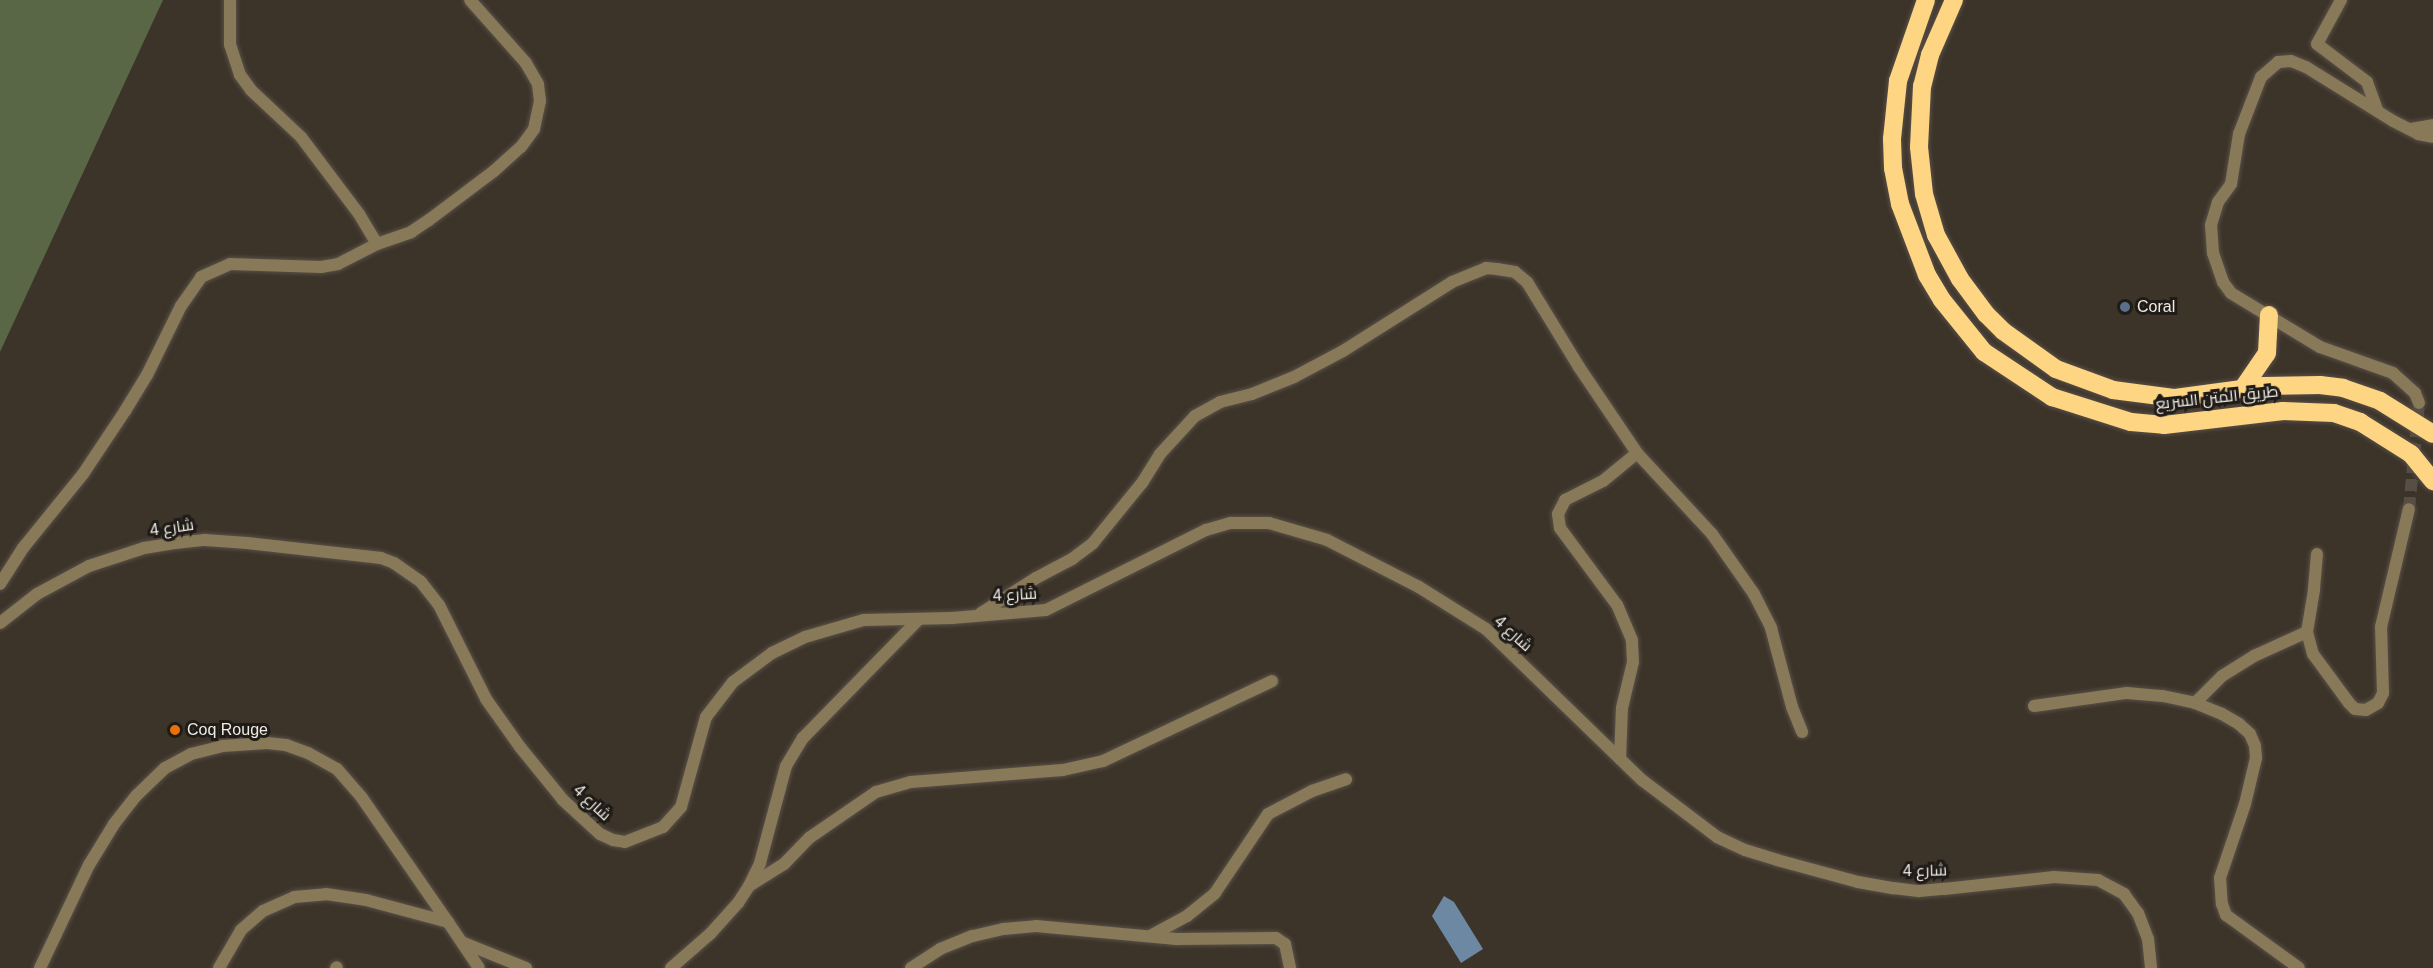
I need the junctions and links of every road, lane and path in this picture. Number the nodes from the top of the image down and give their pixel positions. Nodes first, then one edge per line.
1 (230, 0) edge
2 (470, 0) edge
3 (1926, 0) edge
4 (1954, 0) edge
5 (2341, 0) edge
6 (2377, 110) junction
7 (2433, 125) edge
8 (2409, 129) junction
9 (2433, 137) edge
10 (377, 244) junction
11 (2269, 315) junction
12 (2243, 388) junction
13 (2419, 403) tunnel mouth
14 (2433, 434) edge
15 (1637, 453) junction
16 (2433, 481) edge
17 (2409, 509) tunnel mouth
18 (2317, 554) dead end
19 (0, 584) edge
20 (980, 614) junction
21 (920, 620) junction
22 (0, 623) edge
23 (2307, 632) junction
24 (1272, 681) dead end
25 (2195, 704) junction
26 (2034, 706) dead end
27 (1802, 732) dead end
28 (1620, 759) junction
29 (1346, 779) dead end
30 (749, 886) junction
31 (448, 922) junction
32 (1150, 936) junction
33 (464, 943) junction
34 (40, 968) edge
35 (219, 968) edge
36 (479, 968) edge
37 (526, 968) edge
38 (671, 968) edge
39 (911, 968) edge
40 (1290, 968) edge
41 (2151, 968) edge
42 (2298, 968) edge

1 - 10 street
2 - 10 street
3 - 16 highway, طريق المتن السريع
4 - 12 highway, طريق المتن السريع
5 - 6 street
6 - 8 street
6 - 11 street
7 - 8 street
8 - 9 street
10 - 19 street
11 - 12 highway
11 - 13 street
12 - 14 highway, طريق المتن السريع
15 - 20 street
15 - 27 street
15 - 28 street
17 - 23 street
18 - 23 street
20 - 21 street, شارع 4
20 - 28 street, شارع 4
21 - 22 street, شارع 4
21 - 30 street
23 - 25 street
24 - 30 street
25 - 26 street
25 - 42 street
28 - 41 street, شارع 4
29 - 32 street
30 - 38 street
31 - 33 street
31 - 34 street
31 - 35 street
32 - 39 street
32 - 40 street
33 - 36 street
33 - 37 street

